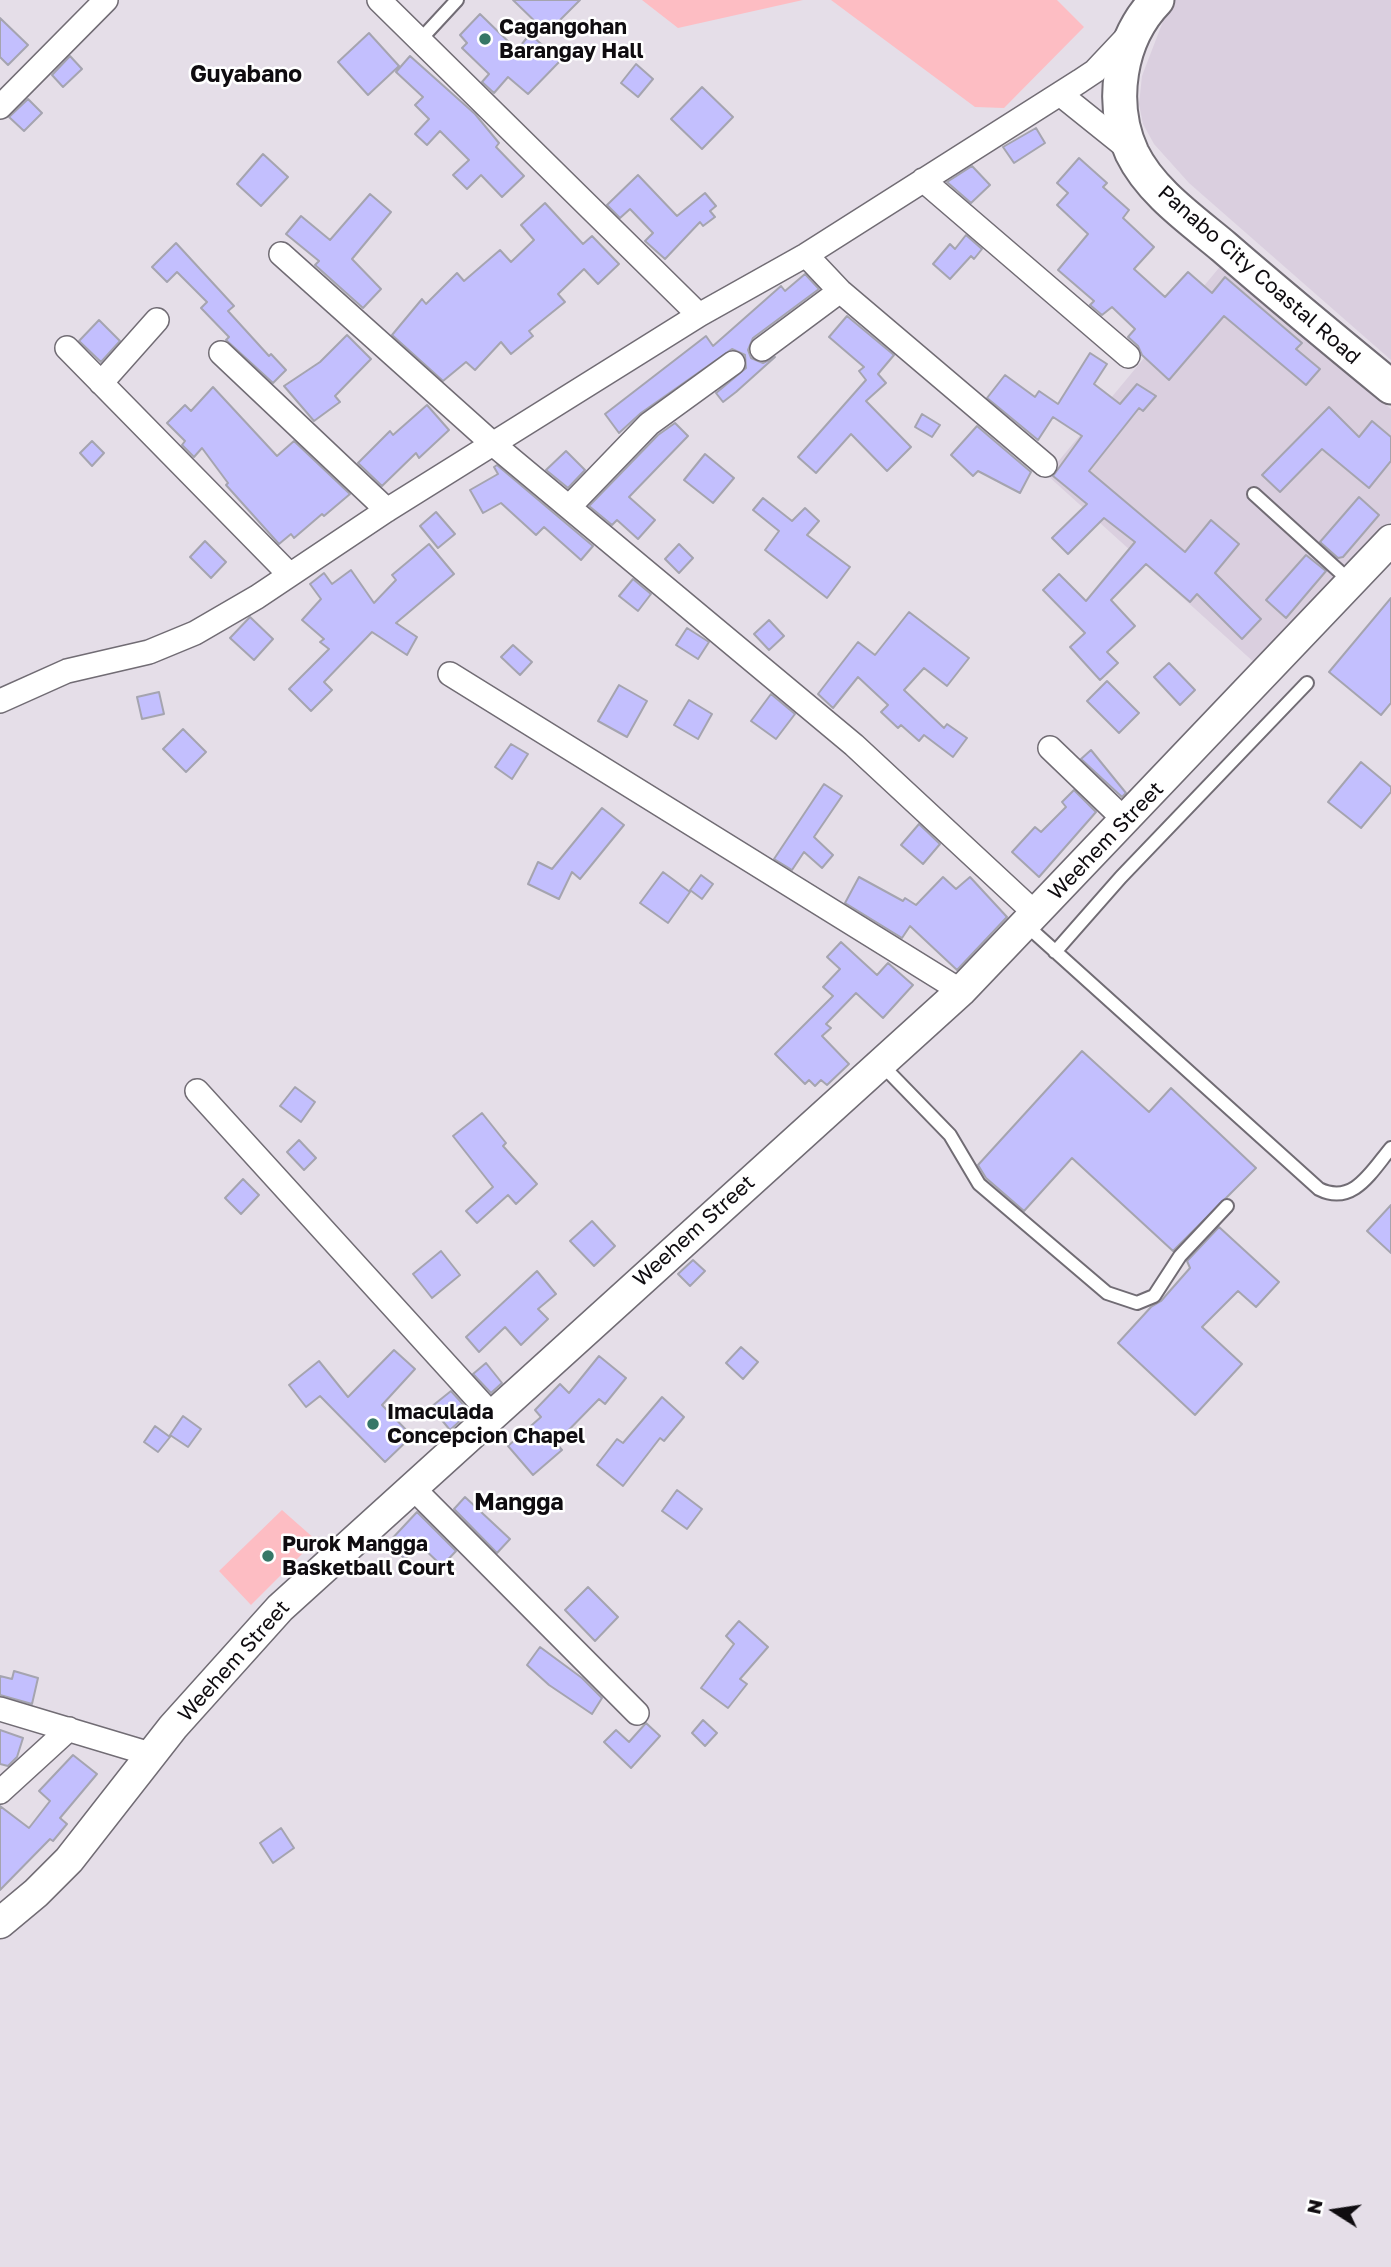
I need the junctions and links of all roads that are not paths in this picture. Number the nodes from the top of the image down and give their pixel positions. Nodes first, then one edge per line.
1 (106, 0) edge
2 (379, 0) edge
3 (457, 0) edge
4 (1140, 11) edge
5 (420, 40) junction
6 (1060, 94) junction
7 (0, 107) edge
8 (1132, 151) junction
9 (923, 180) junction
10 (281, 254) dead end
11 (806, 255) junction
12 (840, 291) junction
13 (698, 315) junction
14 (157, 320) dead end
15 (67, 348) dead end
16 (762, 349) dead end
17 (220, 352) dead end
18 (1129, 355) dead end
19 (733, 363) dead end
20 (101, 383) junction
21 (1391, 387) edge
22 (493, 444) junction
23 (1045, 465) dead end
24 (1254, 494) dead end
25 (569, 507) junction
26 (387, 510) junction
27 (1391, 540) edge
28 (289, 574) junction
29 (1351, 582) junction
30 (450, 674) dead end
31 (1307, 683) dead end
32 (0, 701) edge
33 (1050, 748) dead end
34 (1126, 821) junction
35 (1031, 919) junction
36 (1055, 951) junction
37 (961, 991) junction
38 (881, 1064) junction
39 (197, 1091) dead end
40 (1391, 1148) edge
41 (1227, 1206) dead end
42 (491, 1414) junction
43 (411, 1486) junction
44 (0, 1709) edge
45 (637, 1713) dead end
46 (69, 1729) junction
47 (150, 1754) junction
48 (0, 1792) edge
49 (0, 1923) edge

1 - 7 street
2 - 5 street
3 - 5 lane
4 - 6 street
4 - 8 main road, Panabo City Coastal Road
5 - 13 street
6 - 8 street
6 - 9 street
8 - 21 main road, Panabo City Coastal Road
9 - 11 street
9 - 18 street
10 - 22 street
11 - 12 street
11 - 13 street
12 - 16 street
12 - 23 street
13 - 22 street
14 - 20 street
15 - 20 street
17 - 26 street
19 - 25 street
20 - 28 street
22 - 25 street
22 - 26 street
24 - 29 lane
25 - 35 street
26 - 28 street
27 - 29 street, Weehem Street
28 - 32 street
29 - 34 street, Weehem Street
30 - 37 street
31 - 36 lane
33 - 34 street
34 - 35 street, Weehem Street
35 - 36 lane
35 - 37 street, Weehem Street
36 - 40 lane
37 - 38 street, Weehem Street
38 - 41 lane
38 - 42 street, Weehem Street
39 - 42 street
42 - 43 street, Weehem Street
43 - 45 street
43 - 47 street, Weehem Street
44 - 46 street
46 - 47 street
46 - 48 street
47 - 49 street, Weehem Street

